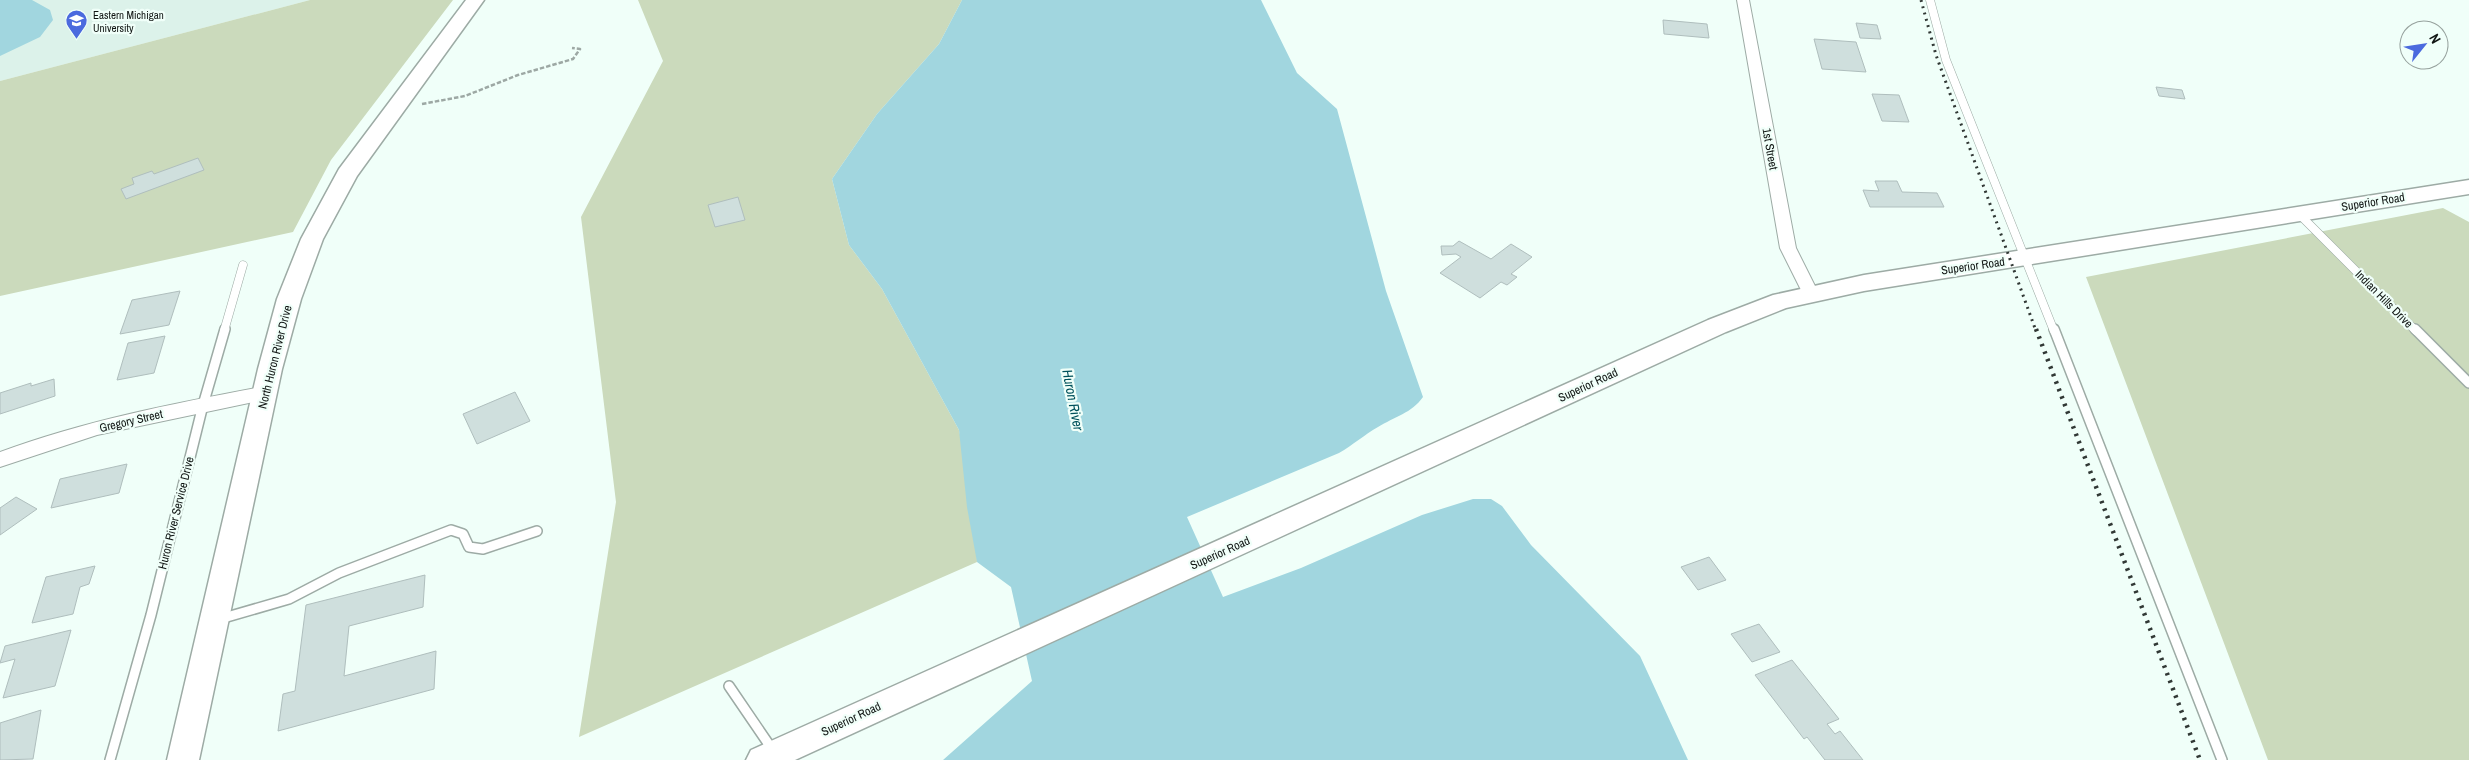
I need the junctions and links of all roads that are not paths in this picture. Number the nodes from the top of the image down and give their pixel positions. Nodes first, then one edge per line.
1 (475, 0) edge
2 (1743, 0) edge
3 (1930, 0) edge
4 (2469, 187) edge
5 (2299, 214) junction
6 (2026, 258) junction
7 (243, 265) dead end
8 (1811, 294) junction
9 (2469, 383) edge
10 (266, 393) junction
11 (203, 405) junction
12 (0, 460) edge
13 (537, 531) dead end
14 (214, 620) junction
15 (729, 686) dead end
16 (769, 757) edge
17 (110, 760) edge
18 (183, 760) edge
19 (2222, 760) edge

1 - 10 main road, North Huron River Drive
2 - 8 street, 1st Street
3 - 6 lane
4 - 5 main road, Superior Road
5 - 6 main road, Superior Road
5 - 9 lane, Indian Hills Drive
6 - 8 main road, Superior Road
6 - 19 lane
7 - 11 lane, Huron River Service Drive
8 - 16 main road, Superior Road
10 - 11 street, Gregory Street
10 - 14 main road, North Huron River Drive
11 - 12 street, Gregory Street
11 - 17 lane, Huron River Service Drive
13 - 14 lane
14 - 18 main road, North Huron River Drive
15 - 16 lane

